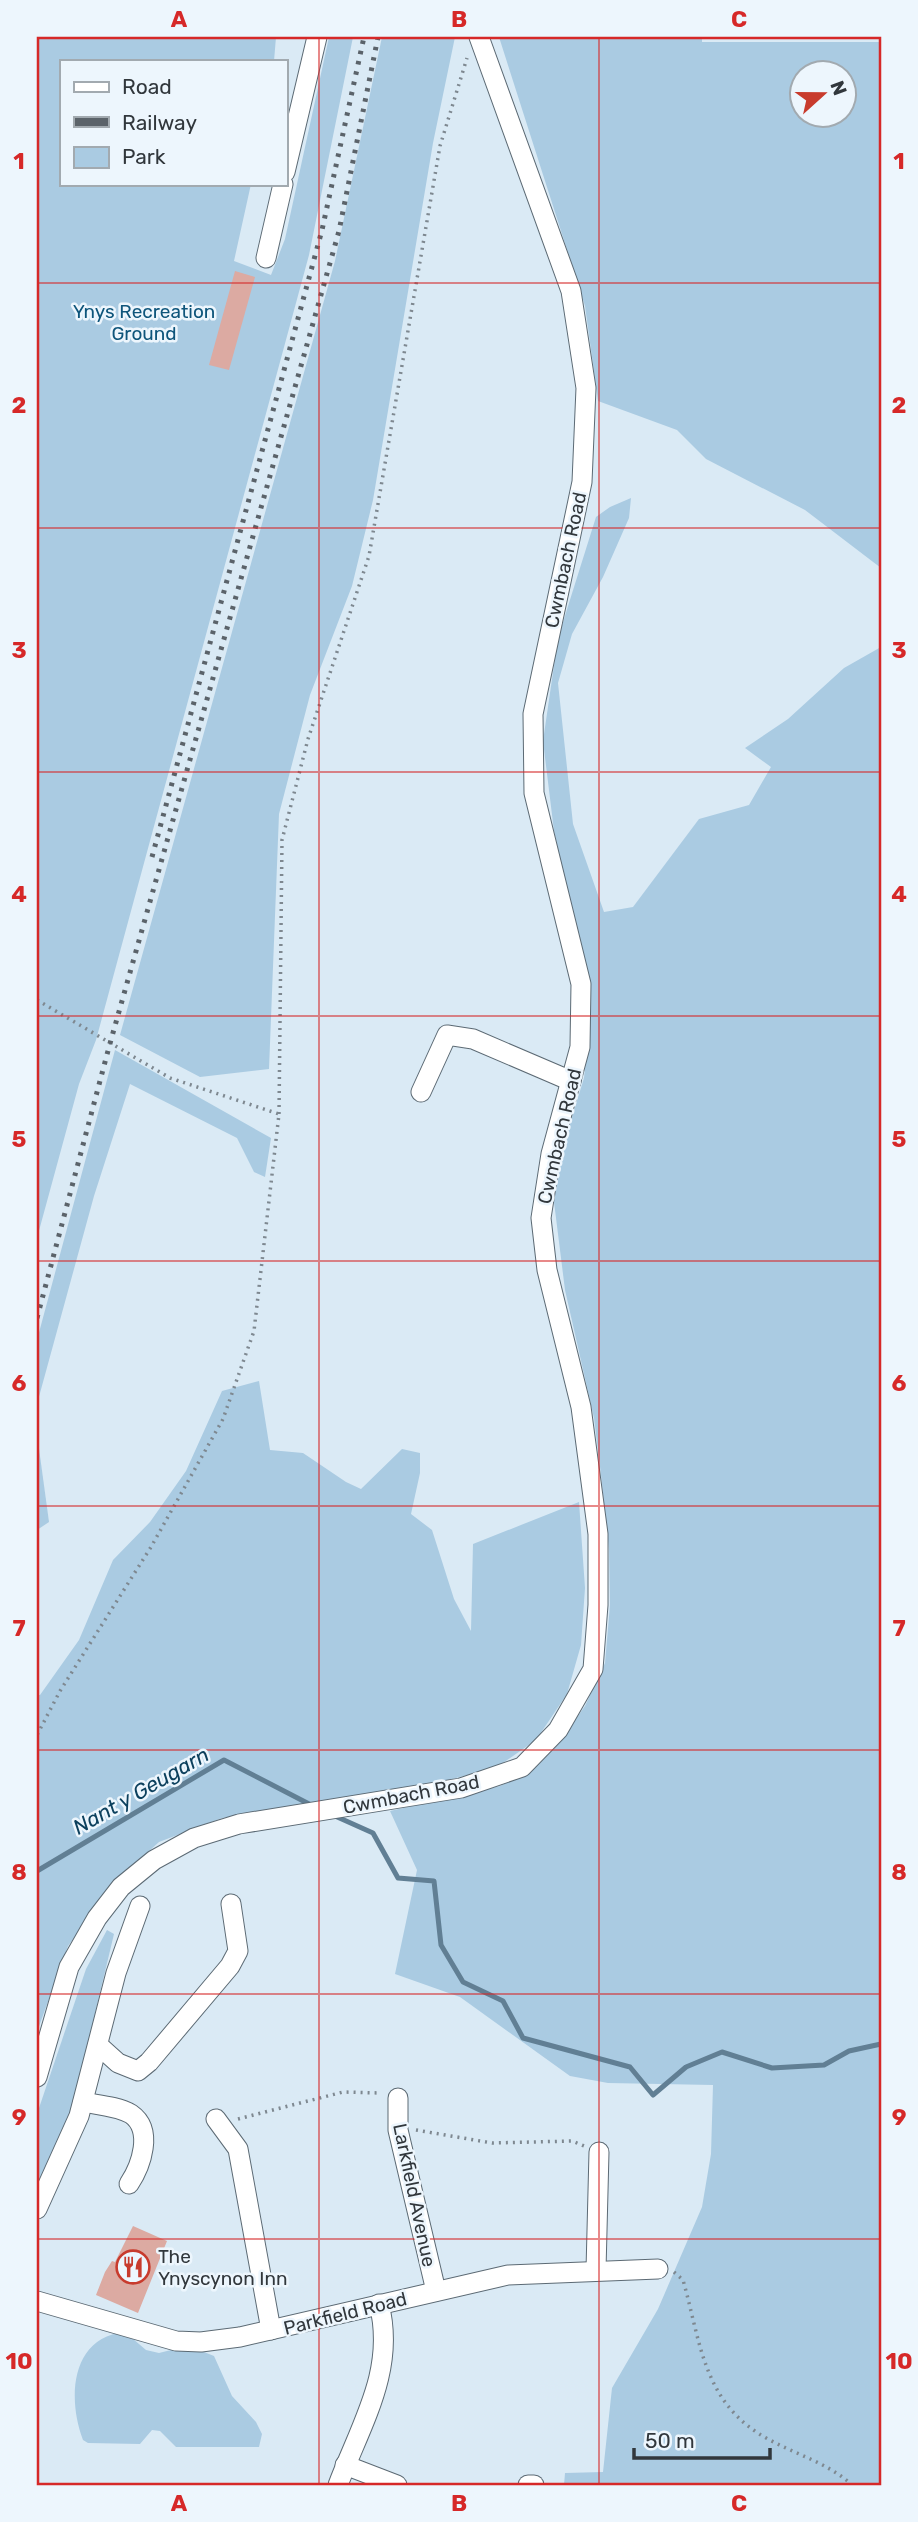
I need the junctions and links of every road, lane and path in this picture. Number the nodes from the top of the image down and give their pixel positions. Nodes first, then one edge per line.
1 (317, 37) edge
2 (480, 38) edge
3 (287, 164) edge
4 (283, 186) edge
5 (265, 258) dead end
6 (37, 1000) edge
7 (571, 1081) junction
8 (421, 1092) dead end
9 (279, 1114) junction
10 (37, 1735) edge
11 (231, 1904) dead end
12 (141, 1906) dead end
13 (98, 2045) junction
14 (37, 2077) edge
15 (398, 2098) joint
16 (83, 2102) junction
17 (225, 2120) joint
18 (398, 2127) junction
19 (599, 2152) joint
20 (129, 2184) dead end
21 (37, 2209) edge
22 (658, 2269) joint
23 (596, 2270) junction
24 (436, 2291) junction
25 (37, 2301) edge
26 (379, 2304) junction
27 (271, 2330) junction
28 (345, 2465) junction
29 (338, 2485) edge
30 (397, 2485) edge
31 (528, 2485) edge
32 (534, 2485) edge
33 (852, 2485) edge

1 - 3 street
2 - 7 street, Cwmbach Road
2 - 9 path
4 - 5 street
6 - 9 path
7 - 8 street
7 - 14 street, Cwmbach Road
9 - 10 path
11 - 13 street
12 - 13 street
13 - 16 street
15 - 17 path
15 - 18 street, Larkfield Avenue
16 - 20 street
16 - 21 street
17 - 27 street
18 - 19 path
18 - 24 street, Larkfield Avenue
19 - 23 street
22 - 23 street, Parkfield Road
22 - 33 path
23 - 24 street, Parkfield Road
24 - 26 street, Parkfield Road
25 - 27 street, Parkfield Road
26 - 27 street, Parkfield Road
26 - 28 street
28 - 29 street
28 - 30 street
31 - 32 street

